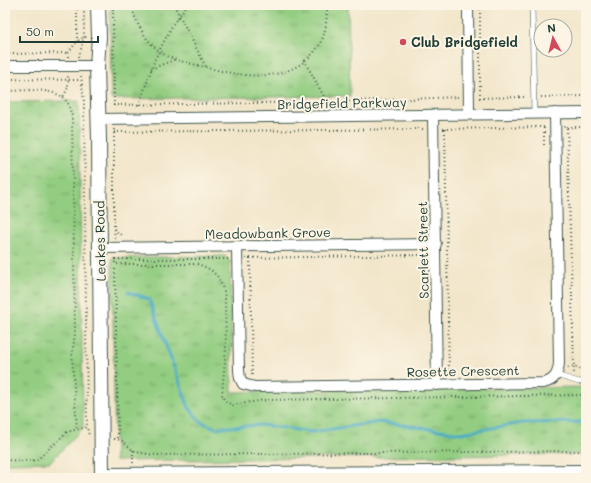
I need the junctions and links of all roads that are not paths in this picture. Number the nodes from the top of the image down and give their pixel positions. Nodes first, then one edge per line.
1 (98, 5) edge
2 (468, 5) edge
3 (532, 5) edge
4 (5, 66) edge
5 (97, 66) junction
6 (586, 113) edge
7 (469, 114) junction
8 (534, 114) junction
9 (555, 114) junction
10 (433, 115) junction
11 (99, 119) junction
12 (436, 244) junction
13 (237, 246) junction
14 (100, 248) junction
15 (556, 376) junction
16 (586, 381) edge
17 (437, 385) junction
18 (586, 472) edge
19 (388, 476) edge
20 (102, 477) edge

1 - 5 street, Leakes Road
2 - 7 street
3 - 8 lane
4 - 5 street
5 - 11 street, Leakes Road
6 - 9 street, Bridgefield Parkway
7 - 8 street, Bridgefield Parkway
7 - 10 street, Bridgefield Parkway
8 - 9 street, Bridgefield Parkway
9 - 15 street
10 - 11 street, Bridgefield Parkway
10 - 12 street, Scarlett Street
11 - 14 street, Leakes Road
12 - 13 street, Meadowbank Grove
12 - 17 street, Scarlett Street
13 - 14 street, Meadowbank Grove
13 - 17 street, Rosette Crescent
14 - 20 street, Leakes Road
15 - 16 lane
15 - 17 street, Rosette Crescent
18 - 19 street
19 - 20 street

